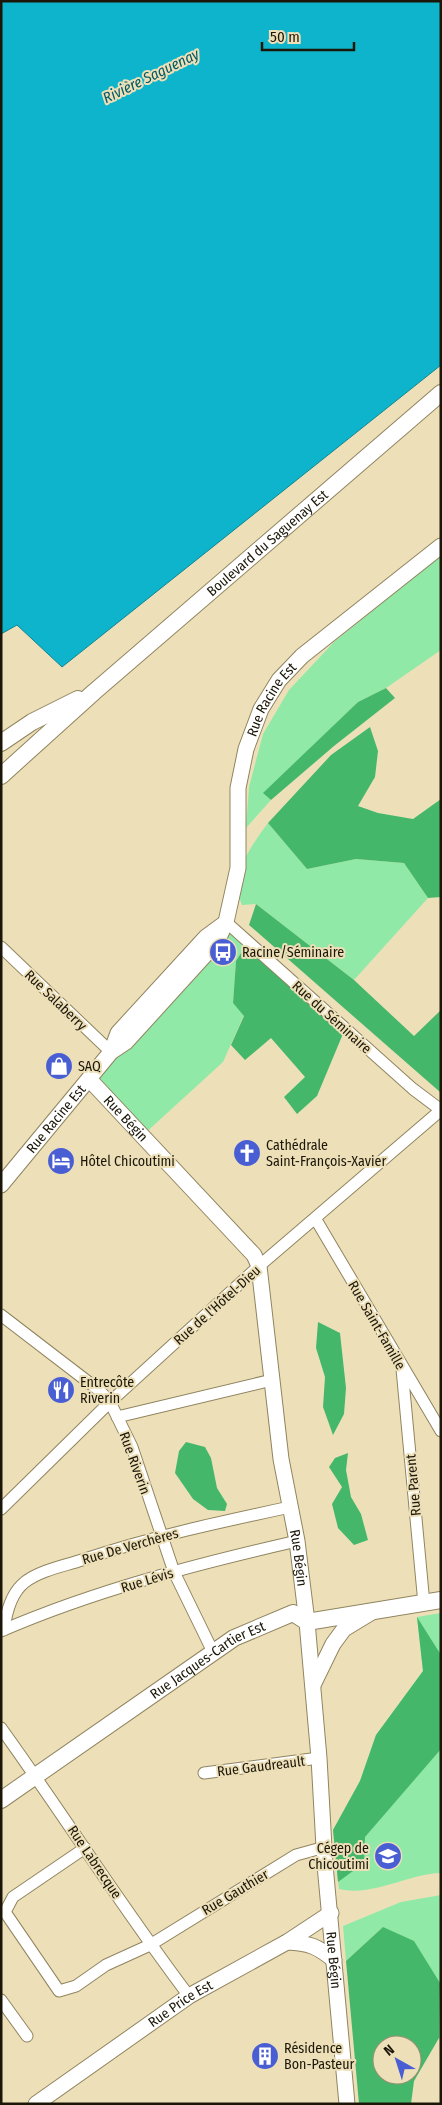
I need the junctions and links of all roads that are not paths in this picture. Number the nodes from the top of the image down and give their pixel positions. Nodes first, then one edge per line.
1 (441, 393) edge
2 (441, 546) edge
3 (94, 692) junction
4 (1, 743) edge
5 (1, 776) edge
6 (226, 922) junction
7 (1, 947) edge
8 (111, 1052) junction
9 (89, 1079) junction
10 (441, 1110) edge
11 (1, 1185) edge
12 (315, 1218) junction
13 (259, 1266) junction
14 (1, 1315) edge
15 (402, 1367) junction
16 (272, 1380) junction
17 (110, 1402) junction
18 (117, 1417) junction
19 (441, 1431) edge
20 (290, 1507) junction
21 (1, 1509) edge
22 (161, 1536) junction
23 (297, 1541) junction
24 (174, 1572) junction
25 (441, 1600) edge
26 (424, 1604) junction
27 (373, 1612) junction
28 (306, 1622) junction
29 (2, 1630) edge
30 (213, 1652) junction
31 (312, 1686) junction
32 (1, 1728) edge
33 (318, 1758) junction
34 (204, 1773) dead end
35 (35, 1775) junction
36 (1, 1800) edge
37 (325, 1847) junction
38 (85, 1848) junction
39 (331, 1913) junction
40 (287, 1942) junction
41 (150, 1945) junction
42 (334, 1960) junction
43 (189, 1996) junction
44 (1, 2000) edge
45 (27, 2036) dead end
46 (36, 2104) edge
47 (348, 2104) edge

1 - 3 main road, Boulevard du Saguenay Est
2 - 6 street, Rue Racine Est
3 - 4 main road, Boulevard du Saguenay Est
3 - 5 main road, Boulevard du Saguenay Est
6 - 8 street, Rue Racine Est
6 - 10 street, Rue du Séminaire
7 - 8 street, Rue Salaberry
8 - 9 street, Rue Racine Est
9 - 11 street, Rue Racine Est
9 - 13 street, Rue Bégin
10 - 12 street, Rue de l'Hôtel-Dieu
12 - 13 street, Rue de l'Hôtel-Dieu
12 - 15 street, Rue Saint-Famille
13 - 16 street, Rue Bégin
13 - 17 street, Rue de l'Hôtel-Dieu
14 - 17 street, Rue Riverin
15 - 19 street, Rue Saint-Famille
15 - 26 street, Rue Parent
16 - 18 street
16 - 20 street, Rue Bégin
17 - 18 street, Rue Riverin
17 - 21 street, Rue de l'Hôtel-Dieu
18 - 22 street, Rue Riverin
20 - 22 street, Rue De Verchères
20 - 23 street, Rue Bégin
22 - 24 street, Rue Riverin
22 - 29 street, Rue De Verchères
23 - 24 street, Rue Lévis
23 - 28 street, Rue Bégin
24 - 29 street, Rue Lévis
24 - 30 street, Rue Riverin
25 - 26 main road, Rue Jacques-Cartier Est
26 - 27 main road, Rue Jacques-Cartier Est
27 - 28 main road, Rue Jacques-Cartier Est
27 - 31 street
28 - 30 main road, Rue Jacques-Cartier Est
28 - 31 street, Rue Bégin
30 - 35 main road, Rue Jacques-Cartier Est
31 - 33 street, Rue Bégin
32 - 35 street, Rue Labrecque
33 - 34 street, Rue Gaudreault
33 - 37 street, Rue Bégin
35 - 36 main road, Rue Jacques-Cartier Est
35 - 38 street, Rue Labrecque
37 - 39 street, Rue Bégin
37 - 41 street, Rue Gauthier
38 - 41 street, Rue Labrecque
38 - 41 street, Rue Gauthier
39 - 40 street, Rue Price Est
39 - 42 street, Rue Bégin
40 - 42 street
40 - 43 street, Rue Price Est
41 - 43 street, Rue Labrecque
42 - 47 street, Rue Bégin
43 - 46 street, Rue Price Est
44 - 45 street

